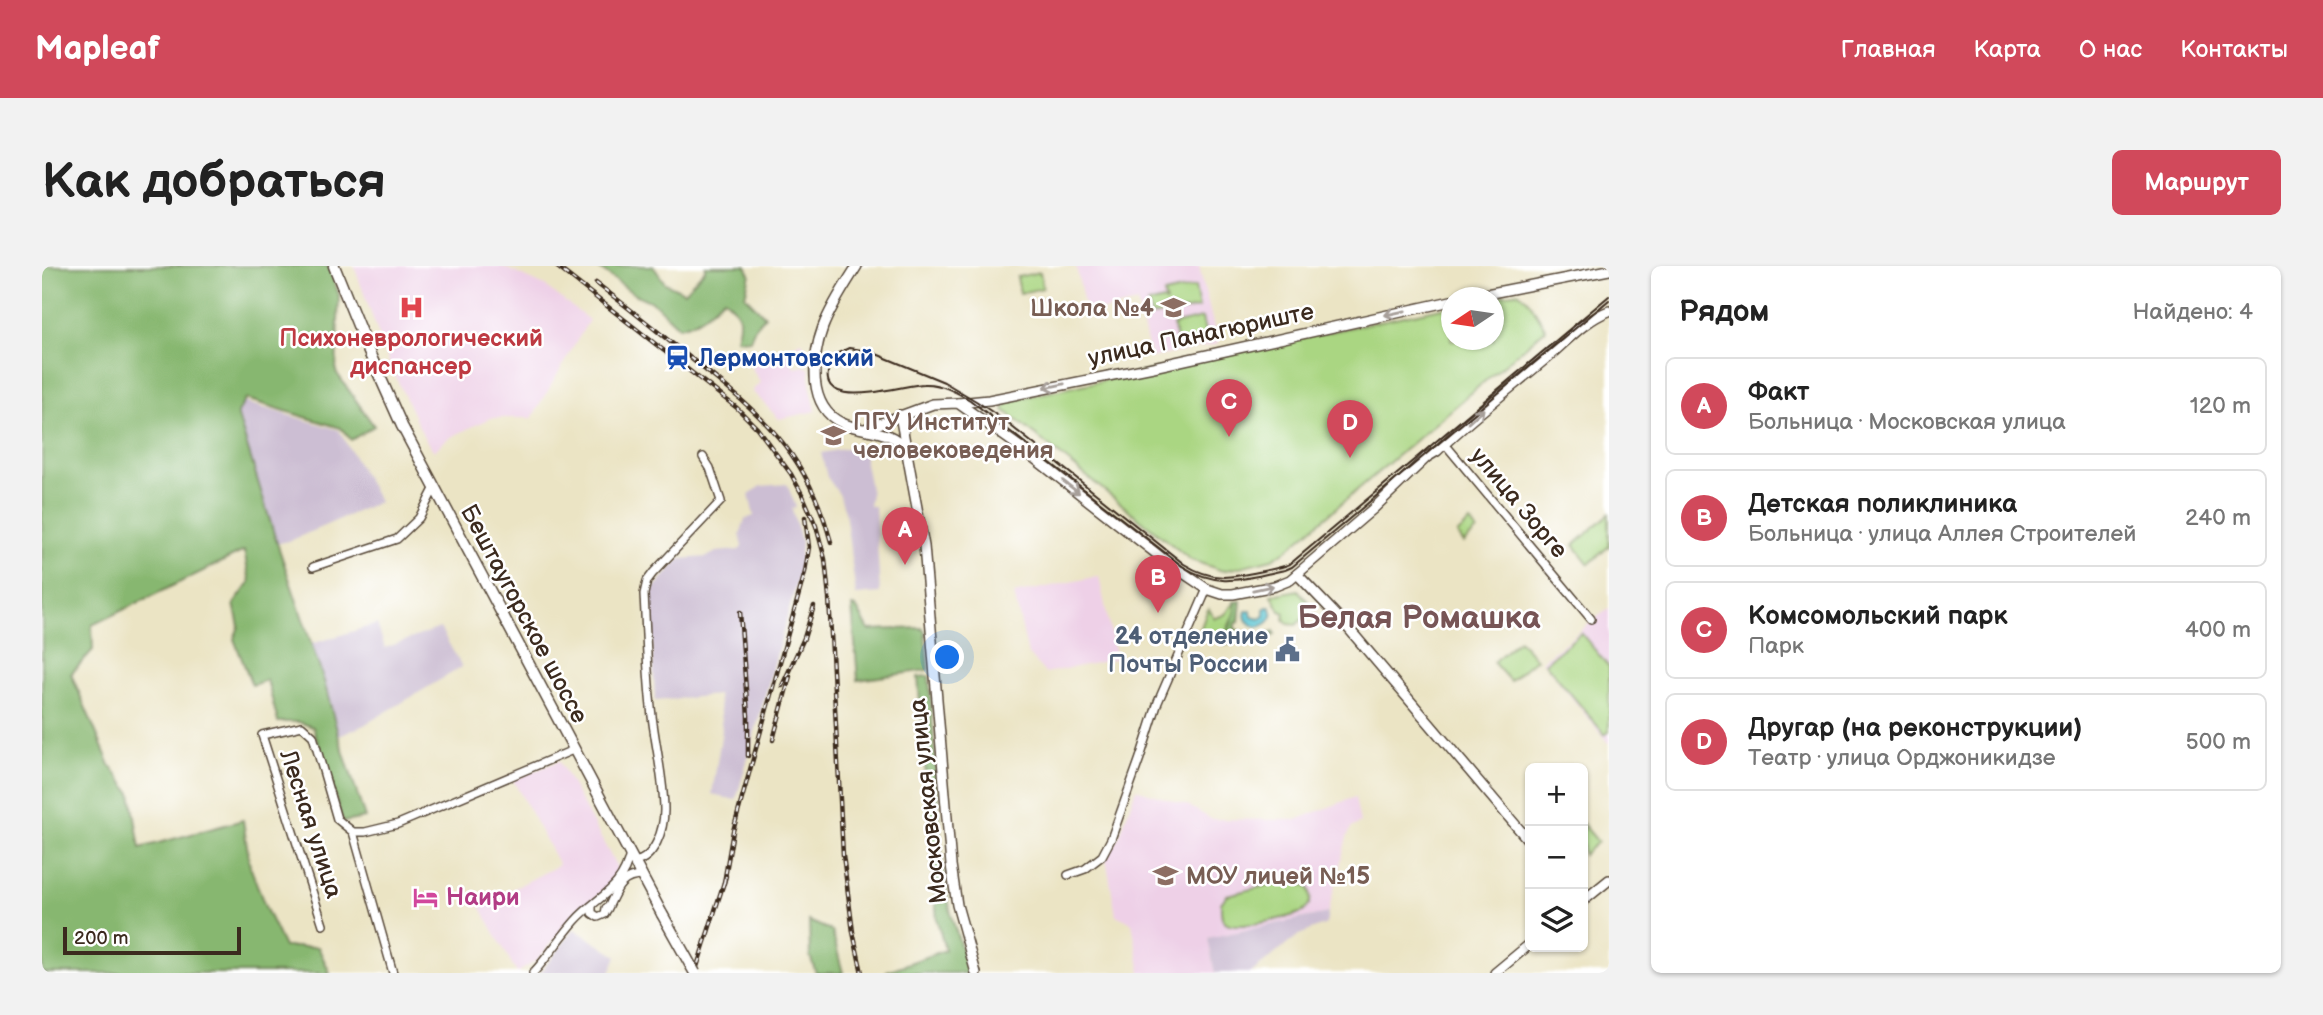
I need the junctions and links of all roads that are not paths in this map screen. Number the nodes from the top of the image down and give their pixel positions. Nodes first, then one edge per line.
1 (334, 266) edge
2 (857, 266) edge
3 (1609, 270) edge
4 (1504, 290) edge
5 (1441, 303) edge
6 (1609, 311) edge
7 (958, 403) junction
8 (900, 415) junction
9 (865, 429) junction
10 (1445, 444) junction
11 (909, 456) junction
12 (703, 457) dead end
13 (434, 489) junction
14 (313, 567) dead end
15 (1297, 574) junction
16 (1207, 589) junction
17 (1591, 619) dead end
18 (573, 750) junction
19 (353, 832) junction
20 (1525, 836) edge
21 (632, 858) junction
22 (1068, 874) dead end
23 (642, 877) junction
24 (1609, 880) edge
25 (1588, 897) edge
26 (594, 904) junction
27 (607, 910) junction
28 (598, 917) junction
29 (323, 925) dead end
30 (571, 926) junction
31 (1525, 948) edge
32 (393, 973) edge
33 (533, 973) edge
34 (695, 973) edge
35 (976, 973) edge
36 (1495, 973) edge

1 - 13 main road, Бештаугорское шоссе
2 - 9 street
3 - 4 street
5 -> 7 street, улица Панагюриште
10 -> 6 street
7 - 8 street, улица Панагюриште
7 -> 16 street
8 - 9 street, улица Панагюриште
8 - 11 street, Московская улица
9 - 11 street
10 - 15 street
10 - 17 street, улица Зорге
11 - 35 street, Московская улица
12 - 21 street
13 - 14 street
13 - 18 main road, Бештаугорское шоссе
16 -> 15 street
15 - 20 street
16 - 22 street
18 - 19 street
18 - 21 main road, Бештаугорское шоссе
19 - 29 street, Лесная улица
19 - 32 street
21 - 23 main road, Бештаугорское шоссе
21 - 26 street
23 - 27 street
23 - 34 main road, Бештаугорское шоссе, bridge
24 - 25 street
26 - 27 street
26 - 28 street
26 - 30 street
27 - 28 street
28 - 30 street
30 - 33 street
31 - 36 street

